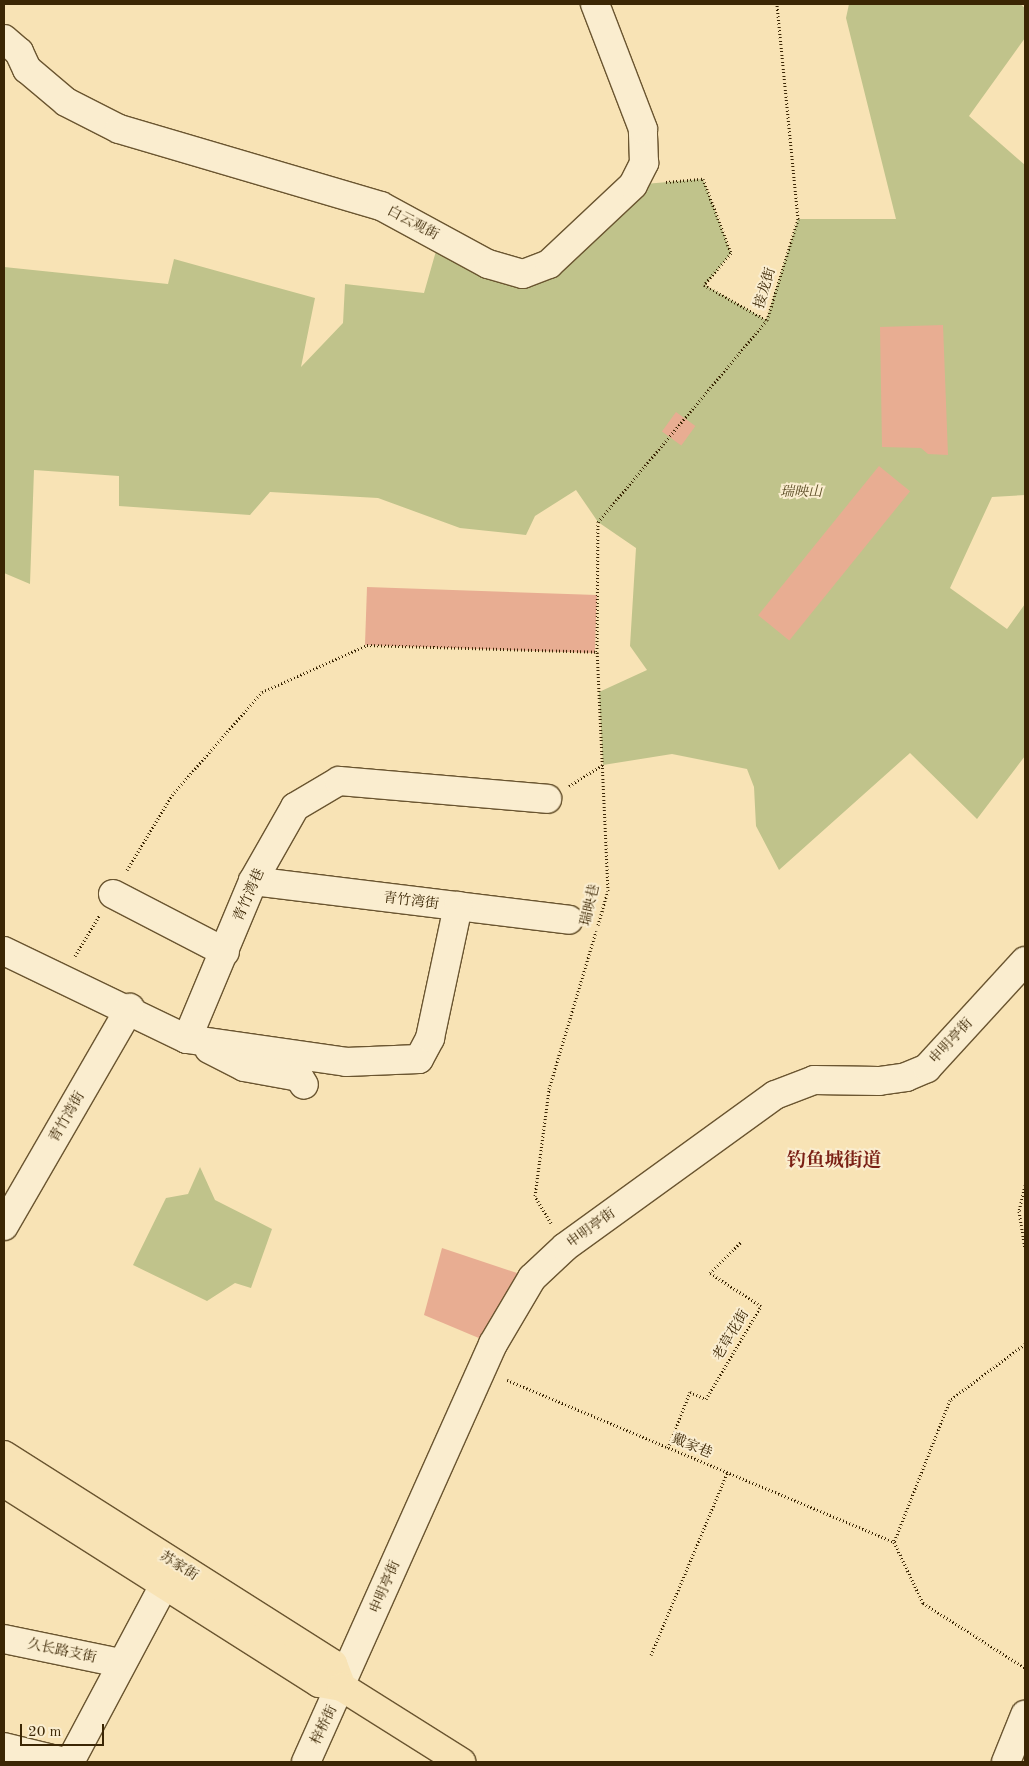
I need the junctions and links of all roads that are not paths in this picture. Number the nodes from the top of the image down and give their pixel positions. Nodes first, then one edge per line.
1 (595, 4) edge
2 (4, 39) edge
3 (547, 800) road end
4 (253, 881) junction
5 (113, 894) dead end
6 (458, 906) junction
7 (569, 920) dead end
8 (4, 951) edge
9 (225, 952) junction
10 (1025, 961) edge
11 (130, 1008) junction
12 (187, 1038) junction
13 (304, 1085) dead end
14 (4, 1226) edge
15 (4, 1455) edge
16 (4, 1483) edge
17 (164, 1585) junction
18 (4, 1639) edge
19 (120, 1663) junction
20 (342, 1688) junction
21 (1025, 1714) edge
22 (4, 1747) edge
23 (65, 1762) edge
24 (70, 1762) edge
25 (306, 1762) edge
26 (461, 1762) edge
27 (1006, 1762) edge

1 - 2 street, 白云观街
3 - 4 street, 青竹湾巷
4 - 6 street, 青竹湾街
4 - 9 street, 青竹湾巷
5 - 9 street
6 - 7 street, 青竹湾街
6 - 12 street
8 - 11 street
9 - 12 street, 青竹湾巷
10 - 20 street, 申明亭街
11 - 12 street
11 - 14 street, 青竹湾街
12 - 13 street
15 - 20 main road, 苏家街
16 - 17 main road, 苏家街
17 - 19 street
17 - 20 main road, 苏家街
18 - 19 street, 久长路支街
19 - 24 street
20 - 25 street, 梓桥街
20 - 26 main road, 苏家街
21 - 27 street
22 - 23 street

